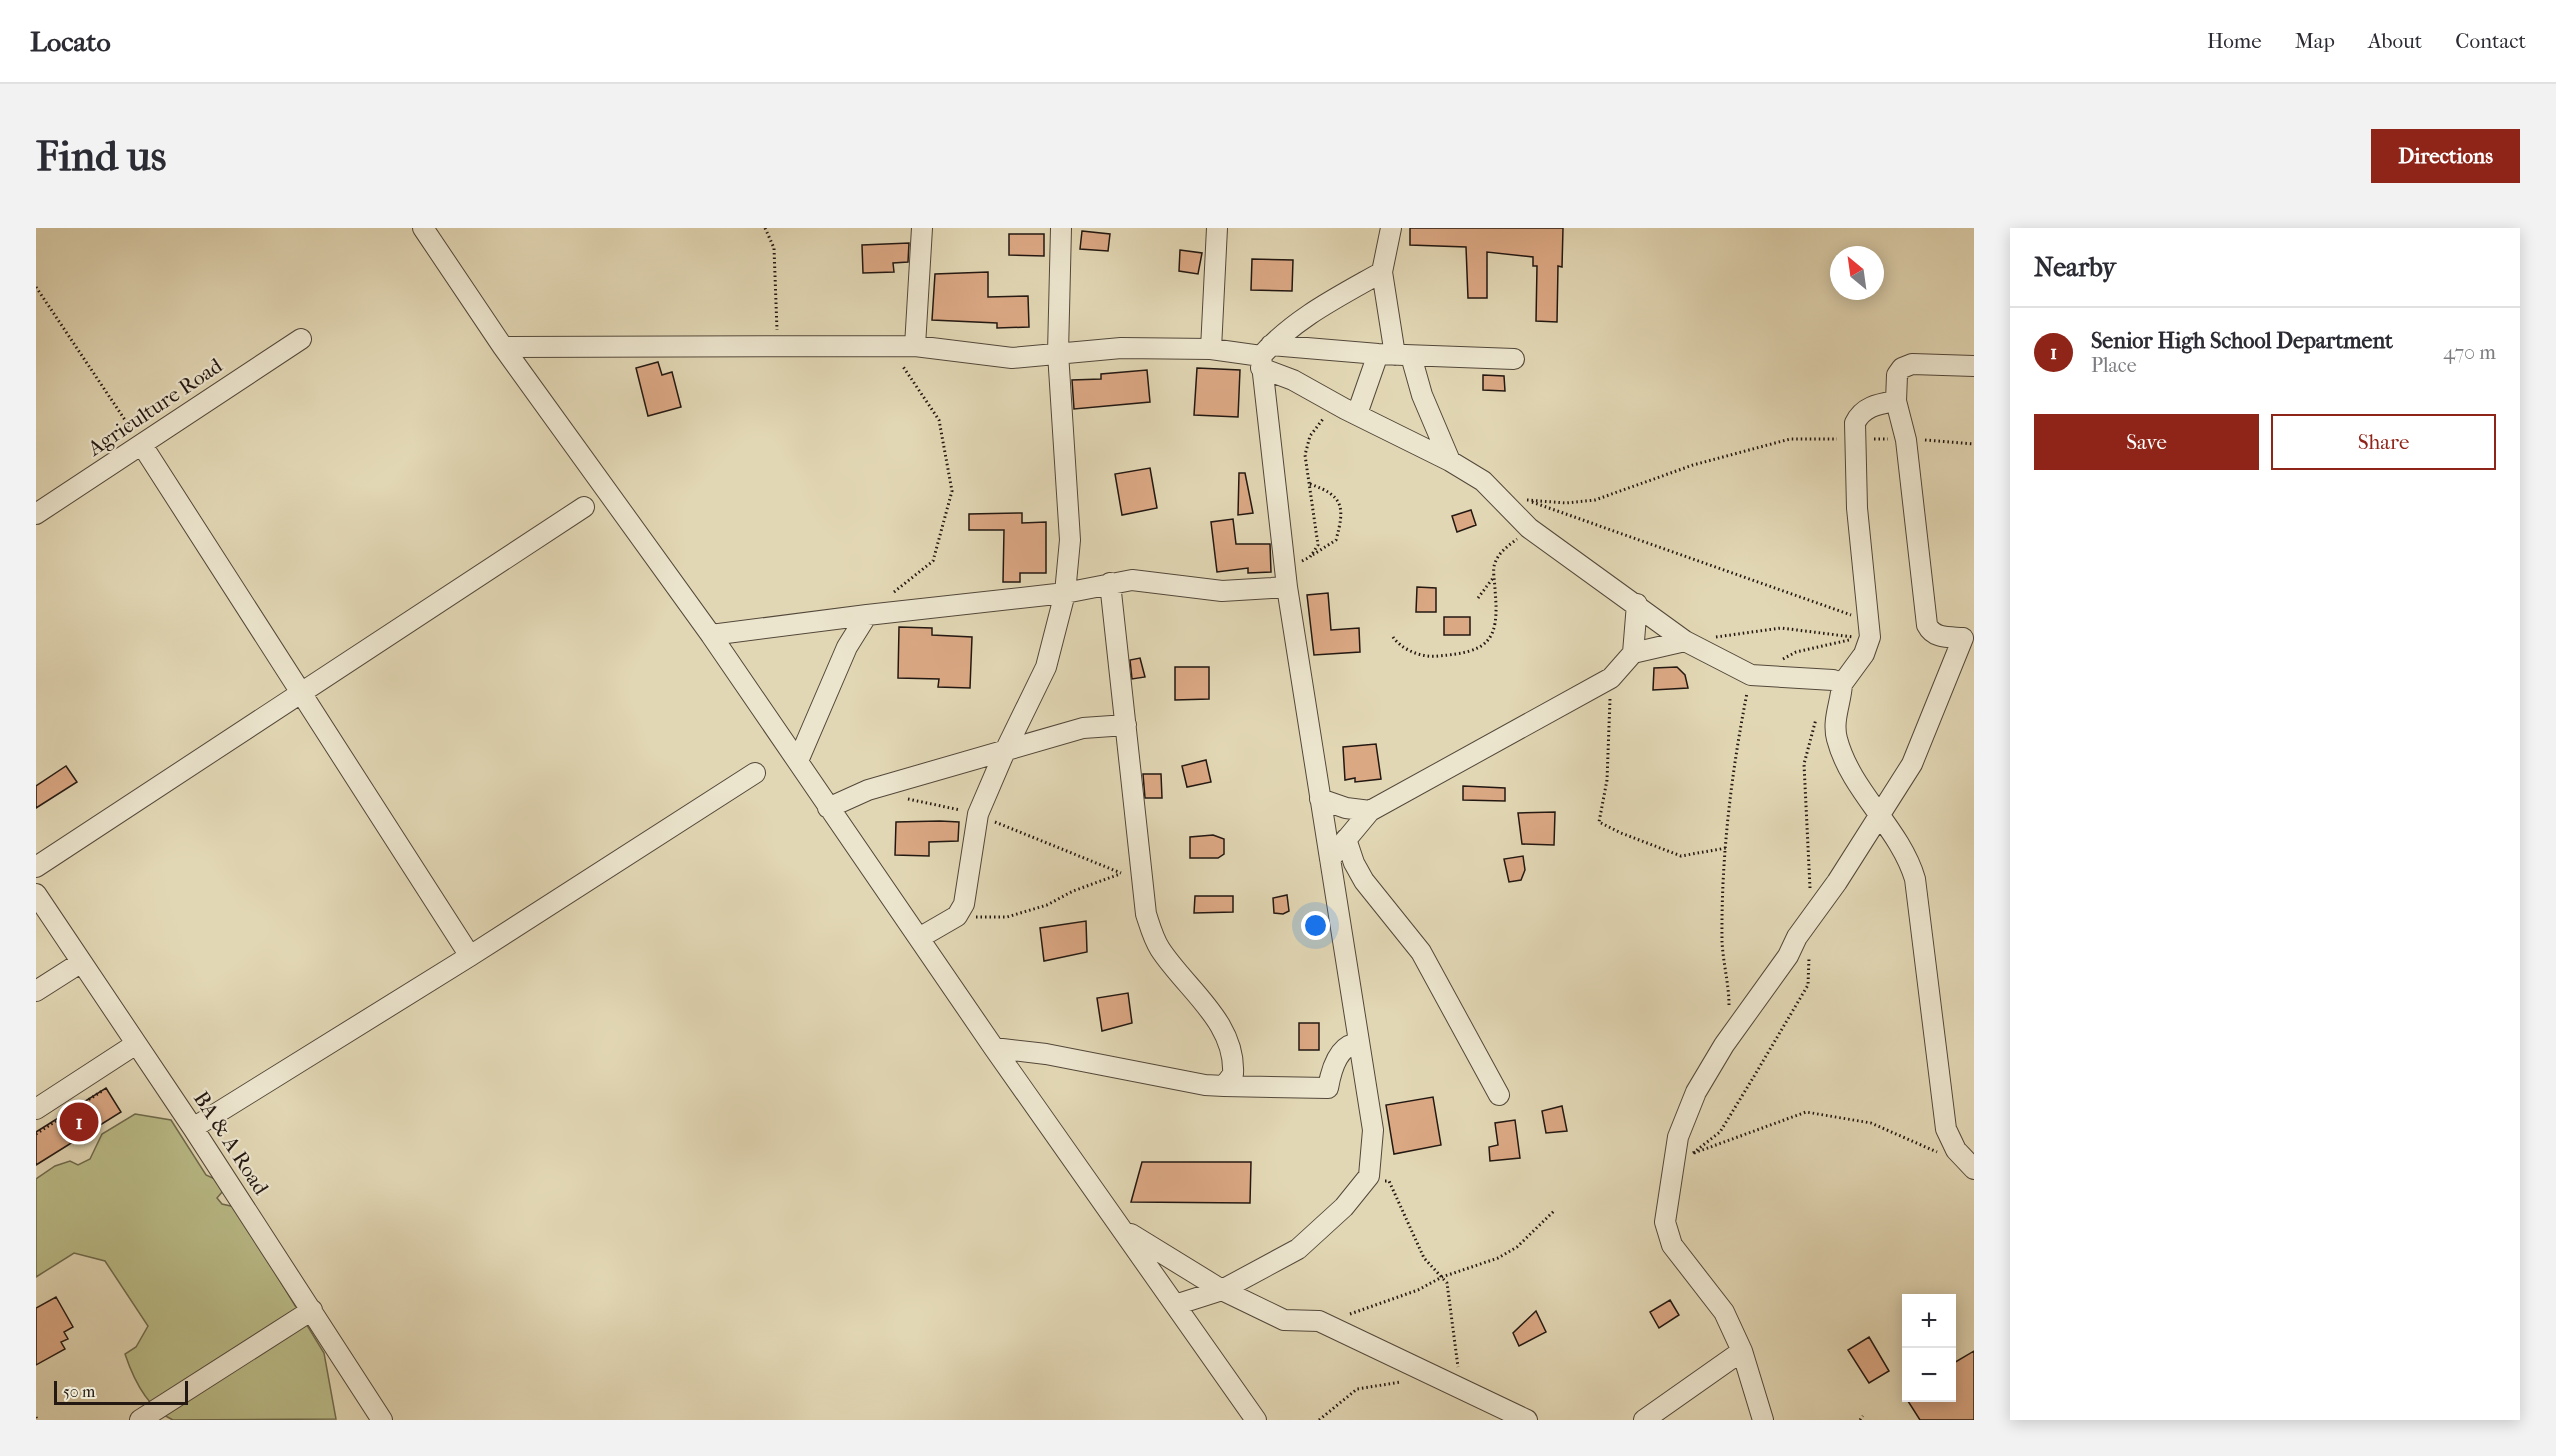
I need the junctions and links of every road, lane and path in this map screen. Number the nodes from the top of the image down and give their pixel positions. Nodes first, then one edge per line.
1 (423, 228) edge
2 (765, 228) edge
3 (922, 228) edge
4 (1060, 228) edge
5 (1217, 228) edge
6 (1390, 228) edge
7 (1382, 272) junction
8 (36, 287) edge
9 (301, 339) dead end
10 (778, 346) junction
11 (889, 346) junction
12 (915, 346) junction
13 (503, 347) junction
14 (1211, 349) junction
15 (1058, 353) junction
16 (1394, 355) junction
17 (1264, 357) junction
18 (1514, 359) dead end
19 (1974, 366) edge
20 (1896, 401) junction
21 (1335, 404) junction
22 (1357, 414) junction
23 (1854, 439) junction
24 (1906, 440) junction
25 (1974, 444) edge
26 (142, 445) junction
27 (1450, 461) junction
28 (1310, 484) junction
29 (1501, 498) junction
30 (1527, 500) junction
31 (584, 507) dead end
32 (36, 514) edge
33 (1529, 528) junction
34 (1310, 557) junction
35 (1494, 577) junction
36 (1286, 579) junction
37 (1110, 583) junction
38 (1065, 593) junction
39 (891, 594) dead end
40 (1478, 598) dead end
41 (1637, 604) junction
42 (867, 615) junction
43 (1870, 629) junction
44 (711, 635) junction
45 (1393, 637) dead end
46 (1685, 640) junction
47 (1633, 653) junction
48 (1778, 661) dead end
49 (1751, 675) junction
50 (1611, 678) junction
51 (1842, 684) junction
52 (302, 694) junction
53 (1818, 711) dead end
54 (1126, 725) junction
55 (1005, 751) junction
56 (798, 761) junction
57 (754, 773) dead end
58 (1320, 799) junction
59 (828, 808) junction
60 (1370, 811) junction
61 (1878, 816) junction
62 (1346, 839) junction
63 (1726, 848) junction
64 (1330, 859) junction
65 (36, 867) edge
66 (1142, 877) junction
67 (36, 894) edge
68 (957, 916) junction
69 (1811, 918) junction
70 (919, 938) junction
71 (1809, 951) dead end
72 (470, 956) junction
73 (80, 963) junction
74 (36, 991) edge
75 (1730, 1010) dead end
76 (1359, 1043) junction
77 (136, 1044) junction
78 (994, 1048) junction
79 (1224, 1086) junction
80 (102, 1091) dead end
81 (1499, 1095) dead end
82 (36, 1109) edge
83 (193, 1128) junction
84 (36, 1134) edge
85 (1941, 1154) dead end
86 (1673, 1161) junction
87 (1974, 1169) edge
88 (1369, 1176) junction
89 (1555, 1210) dead end
90 (1125, 1231) junction
91 (1442, 1277) junction
92 (1222, 1290) junction
93 (1175, 1305) junction
94 (312, 1310) junction
95 (1319, 1321) junction
96 (1742, 1351) junction
97 (1404, 1382) dead end
98 (1461, 1388) junction
99 (1863, 1416) dead end
100 (1251, 1418) edge
101 (140, 1420) edge
102 (382, 1420) edge
103 (1319, 1420) edge
104 (1527, 1420) edge
105 (1644, 1420) edge
106 (1763, 1420) edge
107 (1860, 1420) edge

1 - 13 street
2 - 10 path
3 - 12 street
4 - 15 street
5 - 14 street
6 - 7 street
7 - 16 street
7 - 17 street
8 - 26 path
9 - 26 street, Agriculture Road
10 - 11 street
10 - 13 street
11 - 12 street
11 - 39 path
12 - 15 street
13 - 44 street
14 - 15 street
14 - 17 street
15 - 38 street
16 - 17 street
16 - 18 street
16 - 22 street
16 - 27 street
17 - 21 street
17 - 36 street
19 - 20 street
20 - 23 street
20 - 24 street
21 - 22 street
21 - 28 path
22 - 27 street
23 - 24 path
23 - 30 path
23 - 43 street
24 - 25 path
24 - 61 street
26 - 32 street, Agriculture Road
26 - 52 street
27 - 29 street
28 - 34 path
28 - 34 path
29 - 30 path
29 - 33 street
30 - 43 path
31 - 52 street
33 - 35 path
33 - 41 street
34 - 36 path
35 - 40 path
35 - 45 path
36 - 37 street
36 - 58 street
37 - 38 street
37 - 54 street
38 - 42 street
38 - 55 street
41 - 46 street
41 - 47 street
42 - 44 street
42 - 56 street
43 - 46 path
43 - 48 path
43 - 51 street
44 - 56 street
46 - 47 street
46 - 49 street
47 - 50 street
49 - 51 street
49 - 63 path
50 - 60 street
50 - 63 path
51 - 61 street
52 - 65 street
52 - 72 street
53 - 69 path
54 - 55 street
54 - 66 street
55 - 59 street
55 - 68 street
56 - 59 street
57 - 72 street
58 - 60 street
58 - 64 street
59 - 70 street
60 - 62 street
61 - 69 street
61 - 87 street
62 - 64 street
62 - 81 street
63 - 75 path
64 - 76 street
66 - 68 path
66 - 79 street
67 - 73 street, BA & A Road
68 - 70 street
69 - 86 street
70 - 78 street
71 - 86 path
72 - 83 street
73 - 74 street
73 - 77 street, BA & A Road
76 - 79 street
76 - 88 street
77 - 82 street
77 - 83 street, BA & A Road
78 - 79 street
78 - 90 street
80 - 84 path
83 - 94 street, BA & A Road
85 - 86 path
86 - 96 street
88 - 91 path
88 - 92 street
89 - 91 path
90 - 92 street
90 - 93 street
91 - 95 path
91 - 98 path
92 - 93 street
92 - 95 street
93 - 100 street
94 - 101 street
94 - 102 street, BA & A Road
95 - 98 street
96 - 105 street
96 - 106 street
97 - 103 path
98 - 104 street
99 - 107 path

